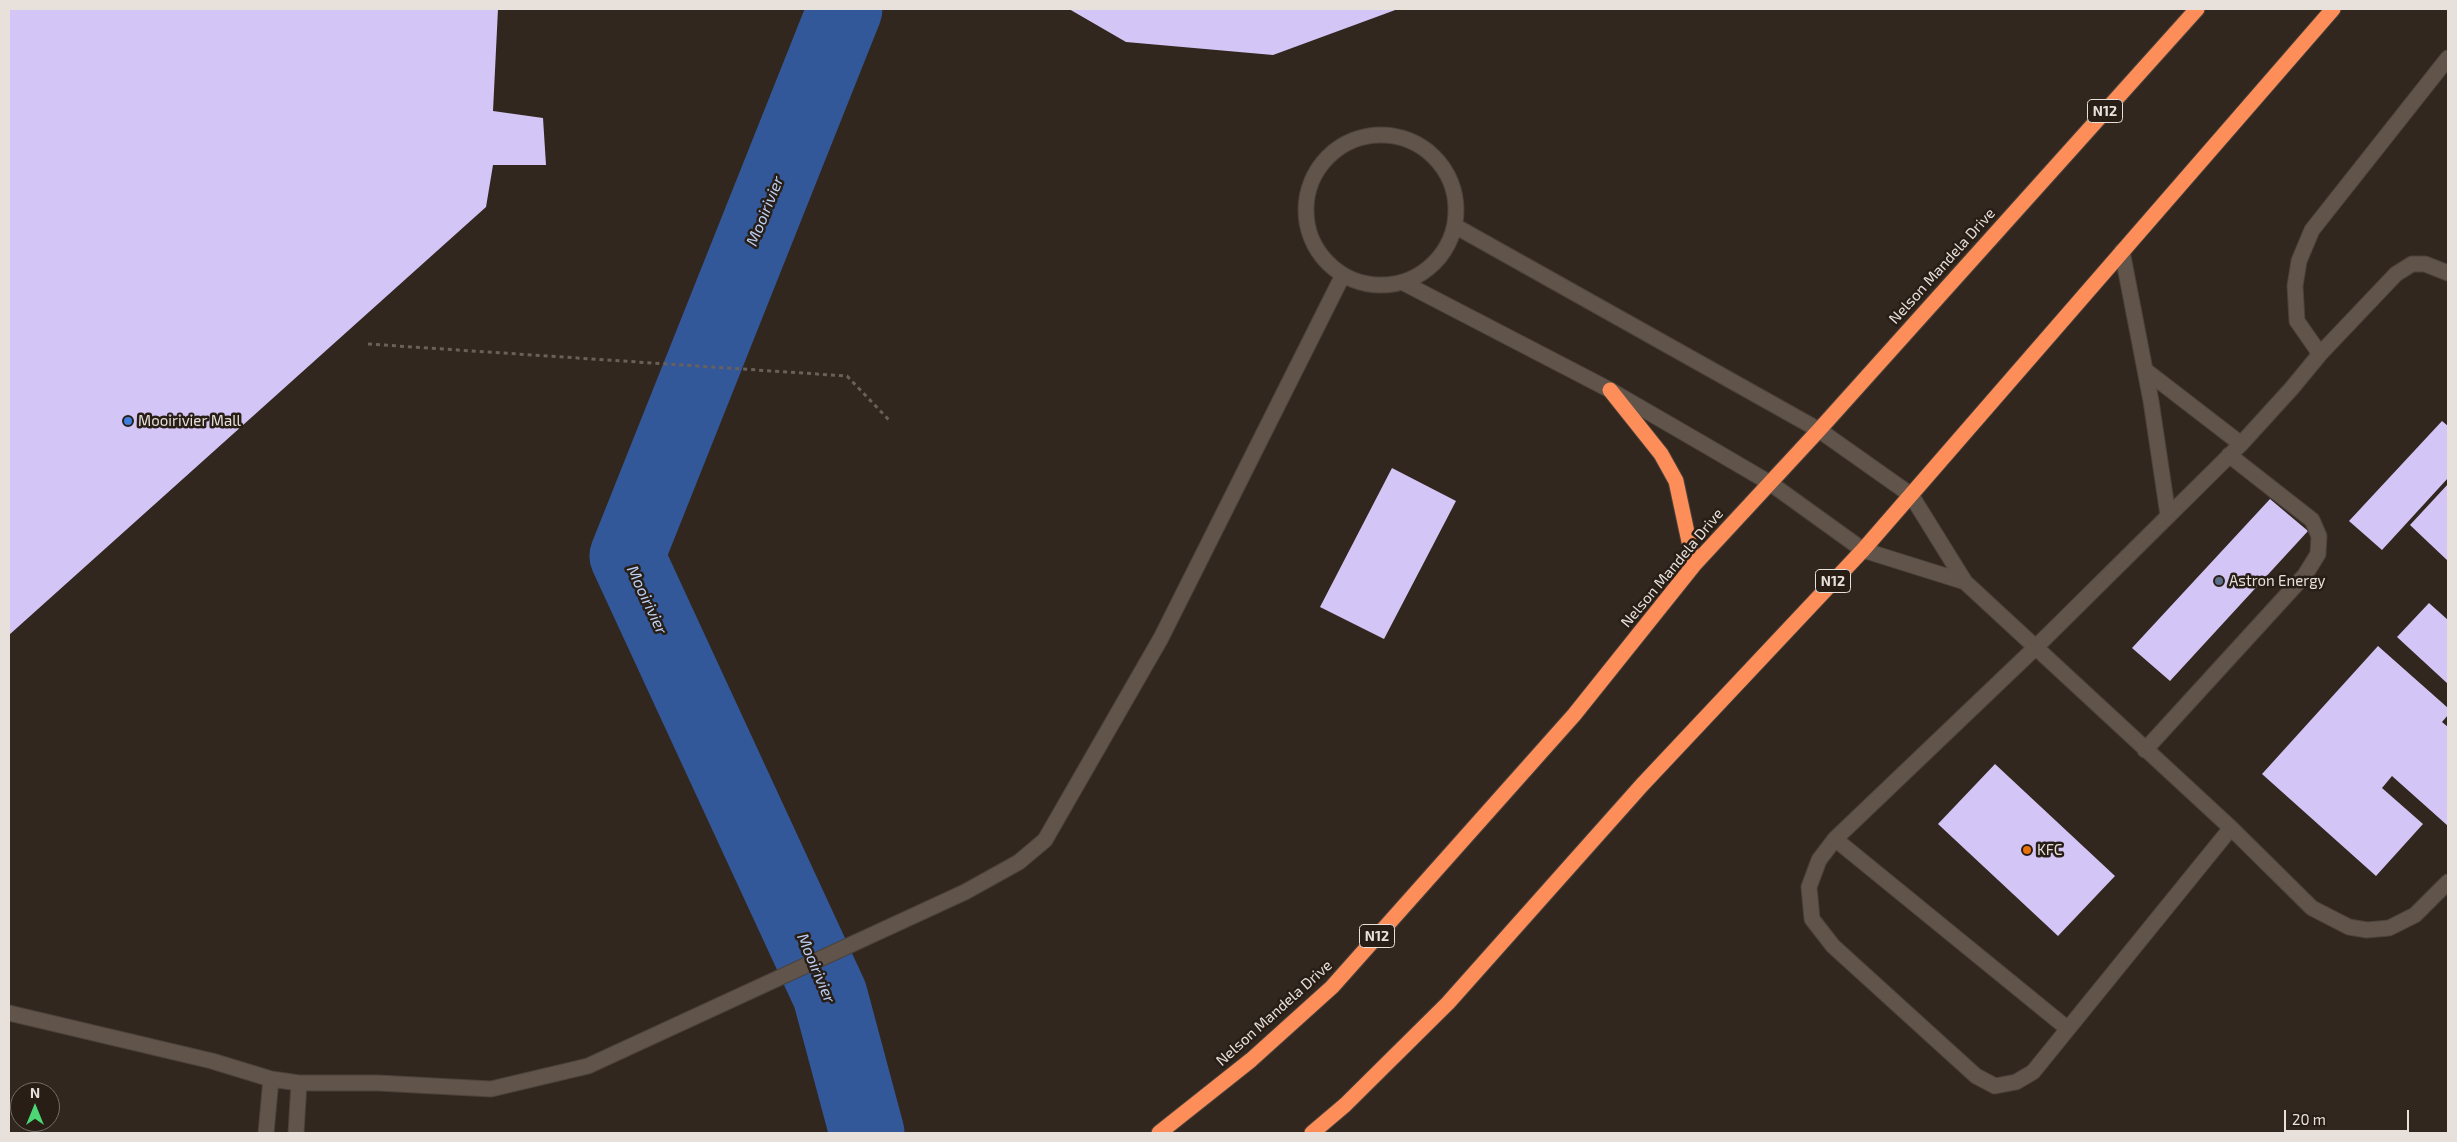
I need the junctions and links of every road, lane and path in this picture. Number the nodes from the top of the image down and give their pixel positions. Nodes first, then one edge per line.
1 (2197, 9) edge
2 (2332, 9) edge
3 (2448, 58) edge
4 (1455, 226) junction
5 (2122, 251) junction
6 (2448, 273) edge
7 (1343, 275) junction
8 (1402, 282) junction
9 (368, 344) dead end
10 (2320, 354) junction
11 (2145, 370) junction
12 (1610, 390) junction
13 (889, 420) dead end
14 (1819, 430) junction
15 (2241, 444) junction
16 (2229, 455) junction
17 (1770, 483) junction
18 (1911, 496) junction
19 (2168, 515) junction
20 (1862, 550) junction
21 (1694, 565) junction
22 (1965, 582) junction
23 (2035, 648) junction
24 (2146, 750) junction
25 (2231, 828) junction
26 (1835, 839) junction
27 (2448, 882) edge
28 (9, 1013) edge
29 (2068, 1029) junction
30 (271, 1079) junction
31 (299, 1083) junction
32 (266, 1133) edge
33 (296, 1133) edge
34 (1159, 1133) edge
35 (1312, 1133) edge

1 - 14 highway, Nelson Mandela Drive / N12
2 - 5 highway, N12
3 - 10 lane
4 - 7 lane
4 - 8 lane
4 - 14 lane
5 - 11 lane
5 - 18 highway, N12
6 - 10 lane
7 - 8 lane
7 - 31 lane
8 - 12 lane
9 - 13 path
10 - 15 lane
11 - 15 lane
11 - 19 lane
12 - 17 lane
12 - 21 highway
14 - 17 highway, Nelson Mandela Drive / N12
14 - 18 lane
15 - 16 lane
16 - 19 lane
16 - 24 lane
17 - 20 lane
17 - 21 highway, Nelson Mandela Drive / N12
18 - 20 highway, N12
18 - 22 lane
19 - 23 lane
20 - 22 lane
20 - 35 highway, N12
21 - 34 highway, Nelson Mandela Drive / N12
22 - 23 lane
23 - 24 lane
23 - 26 lane
24 - 25 lane
25 - 27 lane
25 - 29 lane
26 - 29 lane
26 - 29 lane
28 - 30 lane
30 - 31 lane
30 - 32 lane
31 - 33 lane

